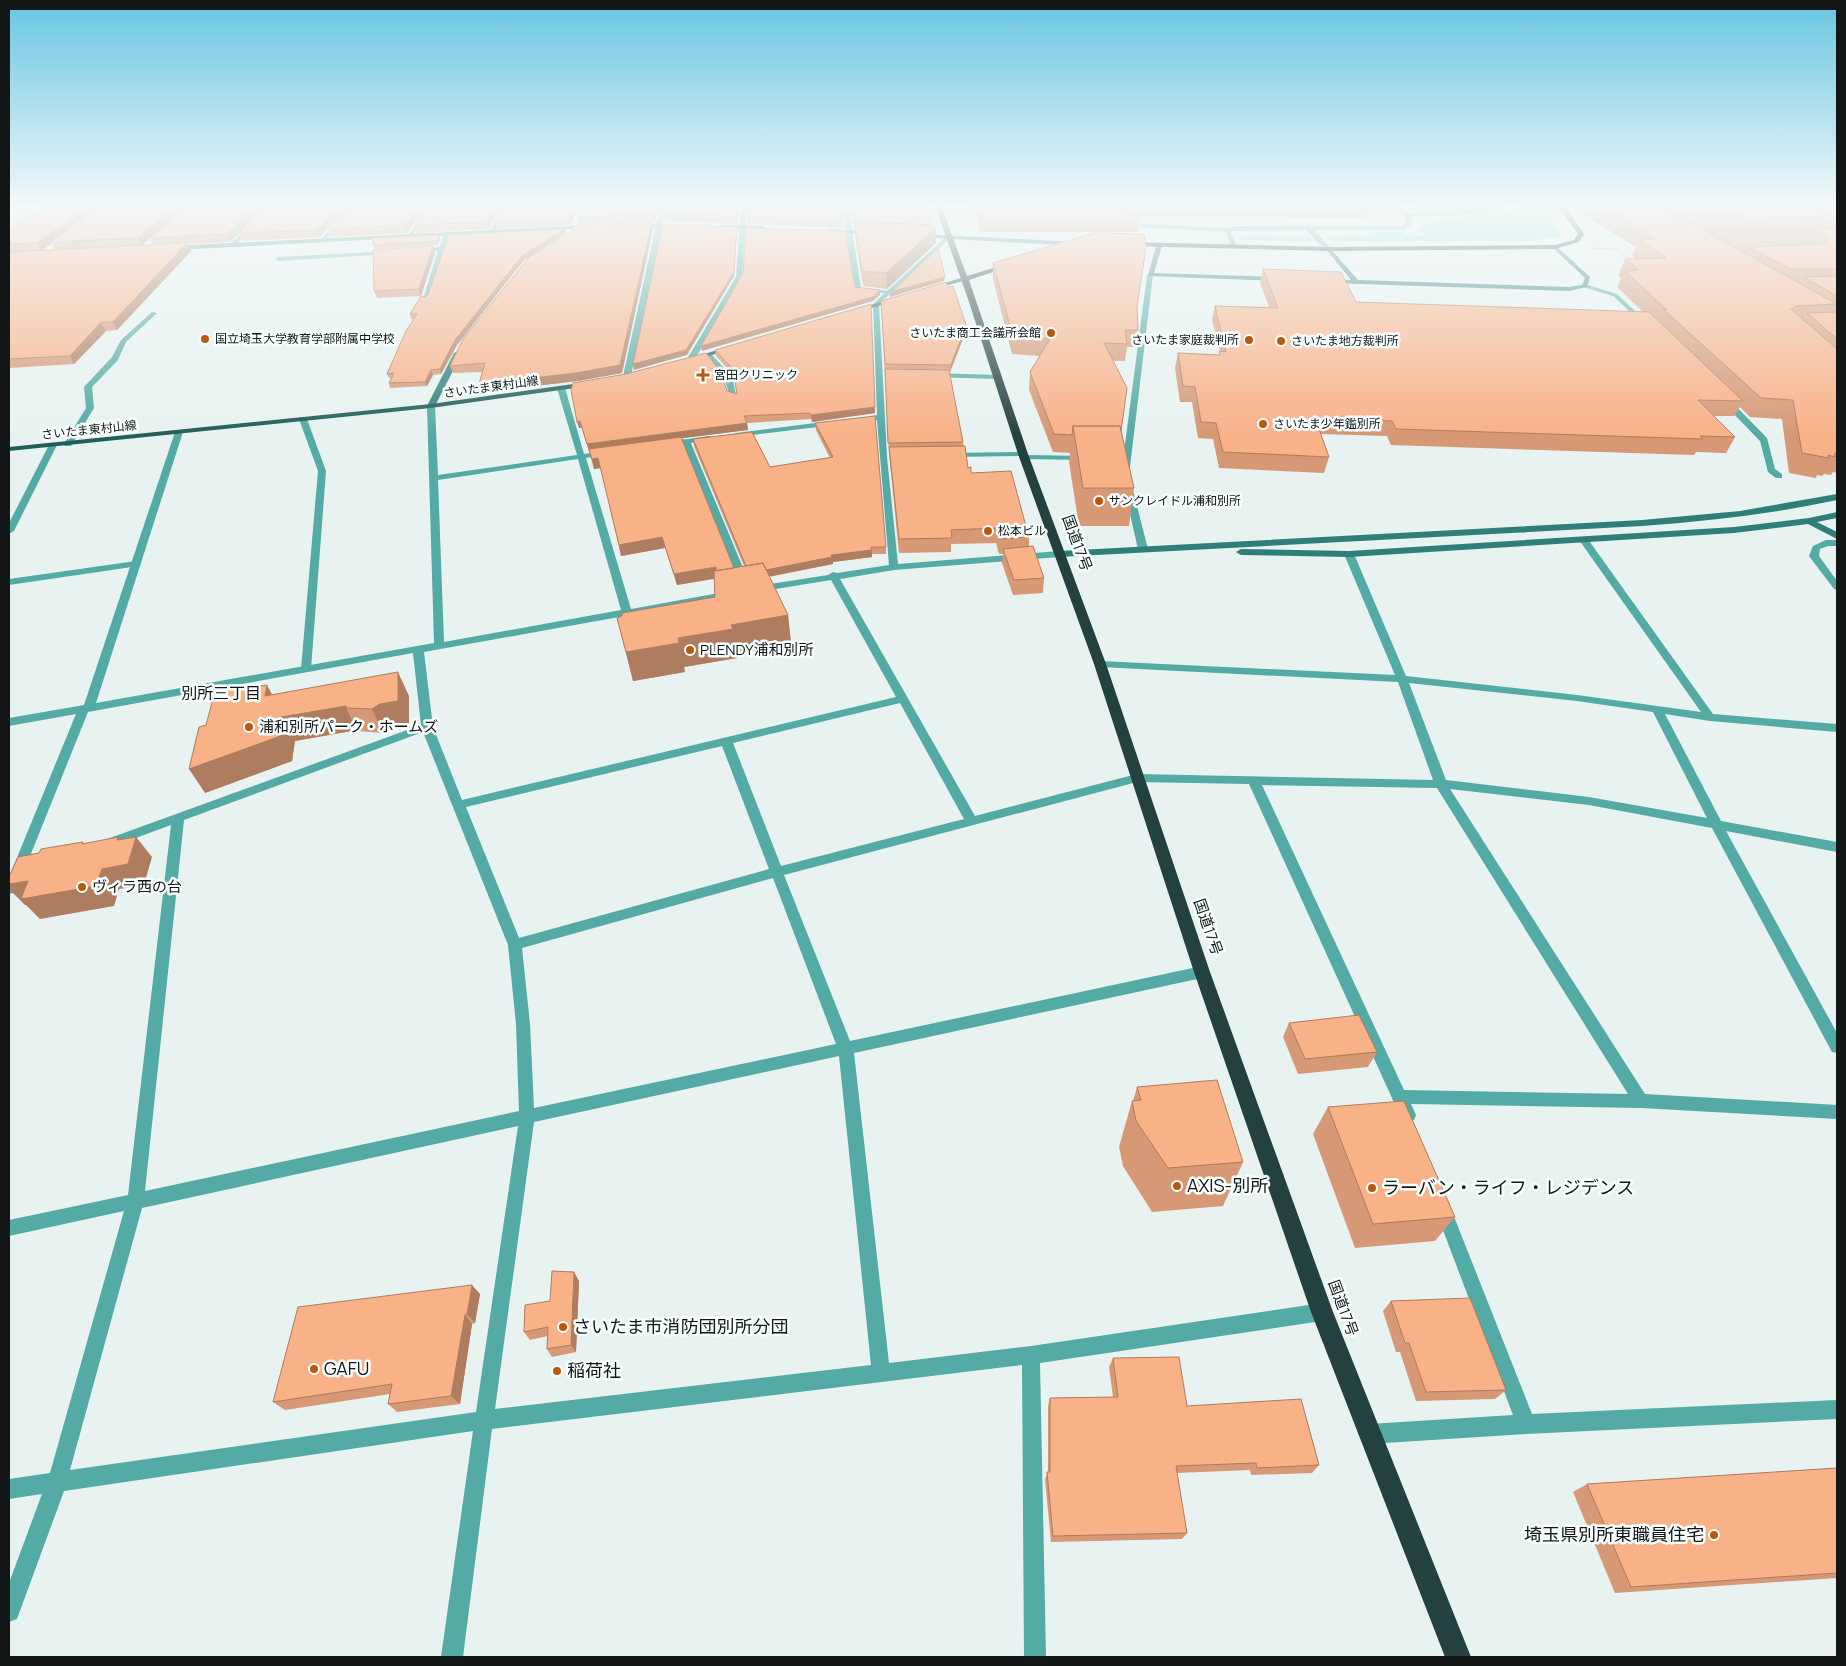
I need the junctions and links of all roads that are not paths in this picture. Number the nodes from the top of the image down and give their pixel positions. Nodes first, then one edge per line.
1 (431, 281) edge
2 (647, 281) edge
3 (737, 281) edge
4 (857, 281) edge
5 (903, 281) edge
6 (958, 281) edge
7 (965, 281) edge
8 (1149, 281) edge
9 (1326, 281) edge
10 (1587, 281) edge
11 (1356, 282) joint
12 (1586, 286) junction
13 (921, 291) edge
14 (890, 293) junction
15 (903, 296) edge
16 (425, 298) edge
17 (876, 304) junction
18 (154, 313) dead end
19 (844, 314) edge
20 (1654, 332) edge
21 (461, 346) edge
22 (735, 346) edge
23 (708, 354) junction
24 (692, 359) junction
25 (682, 361) edge
26 (636, 374) edge
27 (878, 374) junction
28 (887, 374) edge
29 (924, 375) edge
30 (627, 376) junction
31 (998, 377) junction
32 (618, 378) edge
33 (599, 381) edge
34 (562, 388) junction
35 (1716, 392) edge
36 (734, 397) edge
37 (431, 406) junction
38 (880, 417) junction
39 (303, 419) junction
40 (852, 420) edge
41 (842, 421) edge
42 (179, 432) junction
43 (725, 436) edge
44 (716, 437) edge
45 (686, 441) junction
46 (68, 444) junction
47 (53, 445) junction
48 (657, 445) edge
49 (9, 450) edge
50 (619, 451) edge
51 (1024, 455) junction
52 (581, 456) junction
53 (892, 456) edge
54 (938, 456) edge
55 (882, 457) junction
56 (1100, 458) edge
57 (1779, 476) dead end
58 (432, 478) junction
59 (1837, 497) edge
60 (1837, 515) edge
61 (1809, 521) junction
62 (9, 531) edge
63 (1837, 536) edge
64 (1584, 540) junction
65 (1837, 543) edge
66 (1143, 549) junction
67 (1059, 554) junction
68 (1349, 554) junction
69 (136, 564) junction
70 (894, 567) junction
71 (833, 575) junction
72 (9, 582) edge
73 (1837, 587) edge
74 (747, 590) junction
75 (627, 612) junction
76 (439, 645) junction
77 (418, 649) junction
78 (1100, 664) junction
79 (306, 669) junction
80 (1402, 679) junction
81 (903, 699) junction
82 (87, 708) junction
83 (1657, 709) junction
84 (1710, 717) junction
85 (9, 722) edge
86 (427, 727) junction
87 (1837, 728) edge
88 (726, 741) junction
89 (1137, 778) junction
90 (1253, 779) junction
91 (1441, 784) junction
92 (458, 805) junction
93 (178, 818) junction
94 (971, 820) junction
95 (1717, 826) junction
96 (1837, 847) edge
97 (88, 850) edge
98 (34, 870) edge
99 (777, 872) junction
100 (16, 876) junction
101 (9, 889) edge
102 (514, 946) junction
103 (1202, 972) junction
104 (1837, 1047) edge
105 (846, 1050) junction
106 (1401, 1097) junction
107 (1642, 1101) junction
108 (1837, 1112) edge
109 (527, 1118) junction
110 (1412, 1125) edge
111 (1436, 1190) edge
112 (136, 1202) junction
113 (9, 1228) edge
114 (1322, 1312) junction
115 (1031, 1356) junction
116 (881, 1373) junction
117 (1837, 1410) edge
118 (484, 1420) junction
119 (1526, 1424) junction
120 (1369, 1434) junction
121 (58, 1482) junction
122 (9, 1489) edge
123 (9, 1611) edge
124 (452, 1657) edge
125 (1035, 1657) edge
126 (1458, 1657) edge

1 - 16 street
2 - 30 street
3 - 24 street
4 - 14 street
5 - 14 street
6 - 13 main road
7 - 31 highway, 国道17号
8 - 66 street
9 - 11 street
10 - 12 street
11 - 12 street
12 - 20 street
14 - 17 street
15 - 17 main road
17 - 19 main road
17 - 27 street
18 - 46 street
21 - 37 street
22 - 23 main road
23 - 24 main road
23 - 36 street
24 - 25 main road
26 - 30 main road
27 - 28 street
27 - 38 street
29 - 31 street
30 - 32 main road
31 - 51 highway, 国道17号
33 - 34 main road, さいたま東村山線
34 - 37 main road, さいたま東村山線
34 - 52 street
35 - 57 street
37 - 39 main road, さいたま東村山線
37 - 58 street
38 - 40 street
38 - 55 street
39 - 42 main road, さいたま東村山線
39 - 79 street
41 - 43 street
42 - 46 main road, さいたま東村山線
42 - 69 street
44 - 45 street
45 - 48 street
45 - 74 street
46 - 47 main road, さいたま東村山線
47 - 49 main road, さいたま東村山線
47 - 62 street
50 - 52 street
51 - 54 street
51 - 56 street
51 - 67 highway, 国道17号
52 - 58 street
52 - 75 street
53 - 55 street
55 - 70 street
58 - 76 street
59 - 66 street
60 - 61 street
61 - 63 street
61 - 64 street
64 - 68 street
64 - 84 street
65 - 73 street
66 - 67 street
66 - 68 street
67 - 70 street
67 - 78 highway, 国道17号
68 - 80 street
69 - 72 street
69 - 82 street
70 - 71 street
71 - 74 street
71 - 81 street
74 - 75 street
75 - 76 street
76 - 77 street
77 - 79 street
77 - 86 street
78 - 80 street
78 - 89 highway, 国道17号
79 - 82 street
80 - 83 street
80 - 91 street
81 - 88 street
81 - 94 street
82 - 85 street
82 - 100 street
83 - 84 street
83 - 95 street
84 - 87 street
86 - 92 street
86 - 93 street
88 - 92 street
88 - 99 street
89 - 90 street
89 - 94 street
89 - 103 highway, 国道17号
90 - 91 street
90 - 106 street
91 - 95 street
91 - 107 street
92 - 102 street
93 - 97 street
93 - 112 street
94 - 99 street
95 - 96 street
95 - 104 street
98 - 100 street
99 - 102 street
99 - 105 street
100 - 101 street
102 - 109 street
103 - 105 street
103 - 114 highway, 国道17号
105 - 109 street
105 - 116 street
106 - 107 street
106 - 110 street
107 - 108 street
109 - 112 street
109 - 118 street
111 - 119 street
112 - 113 street
112 - 121 street
114 - 115 street
114 - 120 highway, 国道17号
115 - 116 street
115 - 125 street
116 - 118 street
117 - 119 street
118 - 121 street
118 - 124 street
119 - 120 street
120 - 126 highway, 国道17号
121 - 122 street
121 - 123 street

